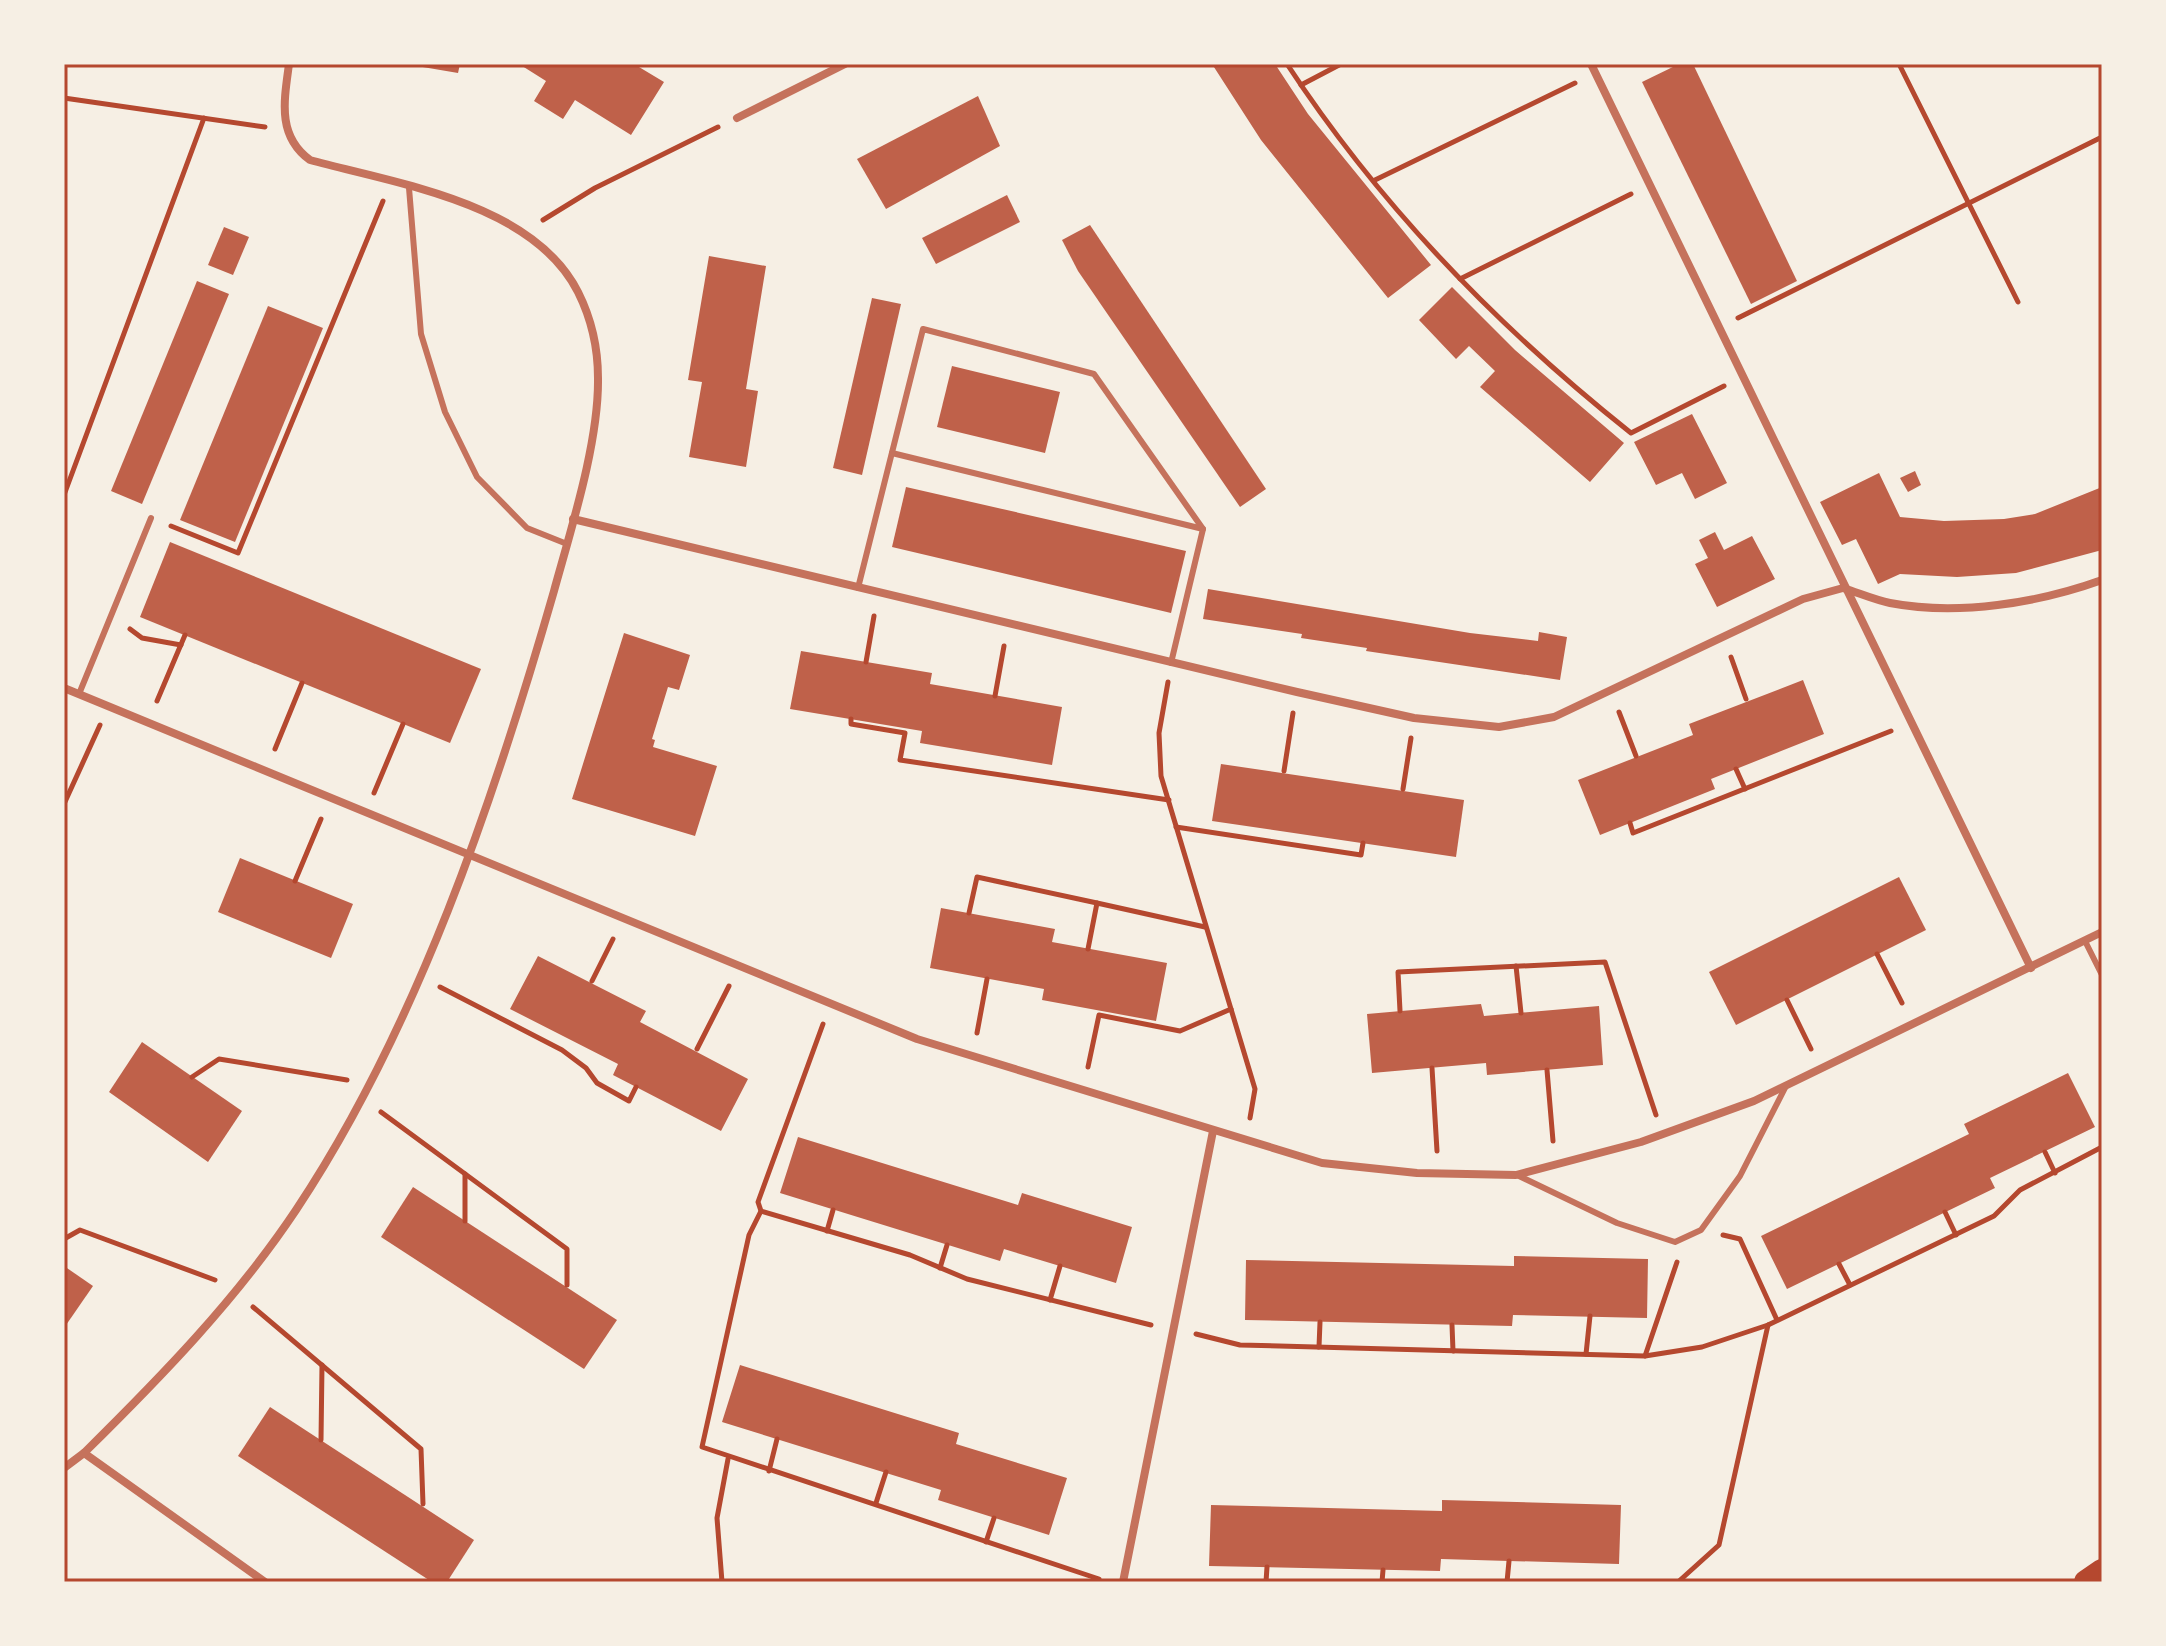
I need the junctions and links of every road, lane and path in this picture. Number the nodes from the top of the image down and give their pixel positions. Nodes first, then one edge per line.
1 (289, 64) edge
2 (845, 64) edge
3 (1287, 64) edge
4 (1341, 64) edge
5 (1899, 64) edge
6 (1594, 68) edge
7 (1301, 85) junction
8 (64, 98) edge
9 (204, 118) junction
10 (737, 118) joint
11 (287, 131) junction
12 (2102, 137) edge
13 (1375, 180) junction
14 (390, 183) junction
15 (1650, 185) junction
16 (409, 188) junction
17 (1968, 203) junction
18 (529, 235) junction
19 (1460, 279) junction
20 (2018, 302) dead end
21 (1719, 327) junction
22 (1743, 376) junction
23 (892, 453) junction
24 (64, 495) edge
25 (151, 518) joint
26 (573, 519) junction
27 (1203, 529) junction
28 (567, 544) junction
29 (2102, 580) edge
30 (858, 588) junction
31 (1843, 588) junction
32 (878, 593) junction
33 (114, 606) junction
34 (1008, 624) junction
35 (185, 635) dead end
36 (1723, 637) junction
37 (181, 645) junction
38 (866, 662) dead end
39 (1171, 663) junction
40 (302, 683) dead end
41 (64, 688) edge
42 (1297, 692) junction
43 (1611, 693) junction
44 (79, 694) junction
45 (995, 696) dead end
46 (1746, 699) dead end
47 (109, 706) junction
48 (1414, 718) junction
49 (851, 719) dead end
50 (148, 722) junction
51 (1910, 723) junction
52 (403, 724) dead end
53 (1636, 756) dead end
54 (1736, 769) dead end
55 (266, 771) junction
56 (1284, 771) dead end
57 (1403, 789) dead end
58 (1745, 789) junction
59 (329, 797) junction
60 (1169, 800) junction
61 (64, 804) edge
62 (366, 813) junction
63 (1630, 823) dead end
64 (1176, 827) junction
65 (1363, 843) dead end
66 (470, 855) junction
67 (295, 881) dead end
68 (1097, 903) junction
69 (969, 913) dead end
70 (623, 919) junction
71 (1206, 927) junction
72 (2102, 932) edge
73 (2085, 941) junction
74 (1088, 949) dead end
75 (1877, 954) dead end
76 (739, 966) junction
77 (1516, 966) junction
78 (2031, 968) junction
79 (2102, 975) edge
80 (418, 976) junction
81 (987, 979) dead end
82 (592, 981) dead end
83 (1787, 1000) dead end
84 (830, 1004) junction
85 (1231, 1009) junction
86 (1400, 1011) dead end
87 (1521, 1013) dead end
88 (1914, 1025) junction
89 (697, 1049) dead end
90 (973, 1057) junction
91 (1432, 1068) dead end
92 (1821, 1069) junction
93 (1547, 1070) dead end
94 (192, 1077) dead end
95 (371, 1084) junction
96 (1786, 1086) junction
97 (636, 1087) dead end
98 (1083, 1091) junction
99 (364, 1099) junction
100 (1213, 1131) junction
101 (1663, 1135) junction
102 (1246, 1142) junction
103 (2102, 1147) edge
104 (2045, 1152) dead end
105 (1554, 1165) junction
106 (465, 1173) junction
107 (1438, 1173) junction
108 (2055, 1173) junction
109 (1516, 1175) junction
110 (833, 1210) dead end
111 (761, 1211) junction
112 (1945, 1212) dead end
113 (465, 1221) dead end
114 (1701, 1230) junction
115 (827, 1231) junction
116 (1956, 1235) junction
117 (1686, 1237) junction
118 (64, 1239) edge
119 (947, 1245) dead end
120 (1839, 1264) dead end
121 (1060, 1266) dead end
122 (940, 1268) junction
123 (567, 1285) dead end
124 (1850, 1285) junction
125 (236, 1290) junction
126 (1050, 1300) junction
127 (1590, 1316) dead end
128 (1777, 1320) junction
129 (1320, 1322) dead end
130 (1452, 1325) dead end
131 (1768, 1325) junction
132 (1174, 1329) junction
133 (1319, 1347) junction
134 (1453, 1351) junction
135 (1586, 1354) junction
136 (1645, 1356) junction
137 (322, 1365) junction
138 (777, 1439) dead end
139 (321, 1440) dead end
140 (84, 1453) junction
141 (728, 1459) junction
142 (64, 1468) edge
143 (769, 1471) junction
144 (886, 1472) dead end
145 (876, 1503) junction
146 (423, 1504) dead end
147 (994, 1518) dead end
148 (986, 1542) junction
149 (1509, 1561) dead end
150 (1267, 1567) dead end
151 (1383, 1570) dead end
152 (2102, 1571) edge
153 (265, 1582) edge
154 (722, 1582) edge
155 (1108, 1582) edge
156 (1123, 1582) edge
157 (1266, 1582) edge
158 (1382, 1582) edge
159 (1507, 1582) edge
160 (1621, 1582) edge
161 (1629, 1582) edge
162 (1678, 1582) edge
163 (2086, 1582) edge

1 - 11 street
2 - 10 street
3 - 7 path
4 - 7 path
5 - 17 path
6 - 13 path
6 - 15 street
7 - 13 path
8 - 9 path
9 - 11 path
9 - 24 path
10 - 18 path
11 - 14 street
12 - 17 path
13 - 19 path
14 - 16 street
14 - 25 path
15 - 19 path
15 - 21 street
16 - 18 street
16 - 28 lane
17 - 20 path
17 - 21 path
18 - 26 street
19 - 22 path
21 - 22 street
22 - 31 street
23 - 27 lane
23 - 27 lane
23 - 30 lane
25 - 33 lane
26 - 28 street
26 - 30 street
27 - 39 lane
28 - 66 street
29 - 31 street
30 - 32 street
31 - 36 street
31 - 51 street
32 - 34 street
32 - 38 path
33 - 37 path
33 - 44 lane
34 - 39 street
34 - 45 path
35 - 37 path
36 - 43 street
36 - 46 path
37 - 50 path
39 - 42 street
39 - 60 path
40 - 55 path
41 - 44 street
42 - 48 street
42 - 56 path
43 - 48 street
43 - 53 path
44 - 47 street
47 - 50 street
47 - 61 path
48 - 57 path
49 - 60 path
50 - 55 street
51 - 58 path
51 - 78 street
52 - 62 path
54 - 58 path
55 - 59 street
58 - 63 path
59 - 62 street
59 - 67 path
60 - 64 path
62 - 66 street
64 - 65 path
64 - 71 path
66 - 70 street
66 - 80 street
68 - 69 path
68 - 71 path
68 - 74 path
70 - 76 street
70 - 82 path
71 - 85 path
72 - 73 street
73 - 78 street
73 - 79 lane
75 - 88 path
76 - 84 street
76 - 89 path
77 - 86 path
77 - 87 path
77 - 101 path
78 - 88 street
80 - 95 street
80 - 97 path
81 - 90 path
83 - 92 path
84 - 90 street
84 - 111 path
85 - 98 path
85 - 102 path
88 - 92 street
90 - 98 street
91 - 107 path
92 - 96 street
93 - 105 path
94 - 95 path
95 - 99 street
96 - 101 street
96 - 114 lane
98 - 100 street
99 - 106 path
99 - 125 street
100 - 102 street
100 - 132 street
101 - 105 street
102 - 107 street
103 - 108 path
104 - 108 path
105 - 109 street
106 - 113 path
106 - 123 path
107 - 109 street
108 - 116 path
109 - 117 lane
110 - 115 path
111 - 115 path
111 - 141 path
112 - 116 path
114 - 117 lane
114 - 128 path
115 - 122 path
116 - 124 path
117 - 136 path
118 - 125 path
119 - 122 path
120 - 124 path
121 - 126 path
122 - 126 path
124 - 128 path
125 - 137 path
125 - 140 street
126 - 132 path
127 - 135 path
128 - 131 path
129 - 133 path
130 - 134 path
131 - 136 path
131 - 162 path
132 - 133 path
132 - 156 street
133 - 134 path
134 - 135 path
135 - 136 path
137 - 139 path
137 - 146 path
138 - 143 path
140 - 142 street
140 - 153 street
141 - 143 path
141 - 154 path
143 - 145 path
144 - 145 path
145 - 148 path
147 - 148 path
148 - 155 path
149 - 159 path
150 - 157 path
151 - 158 path
152 - 163 highway
160 - 161 path

